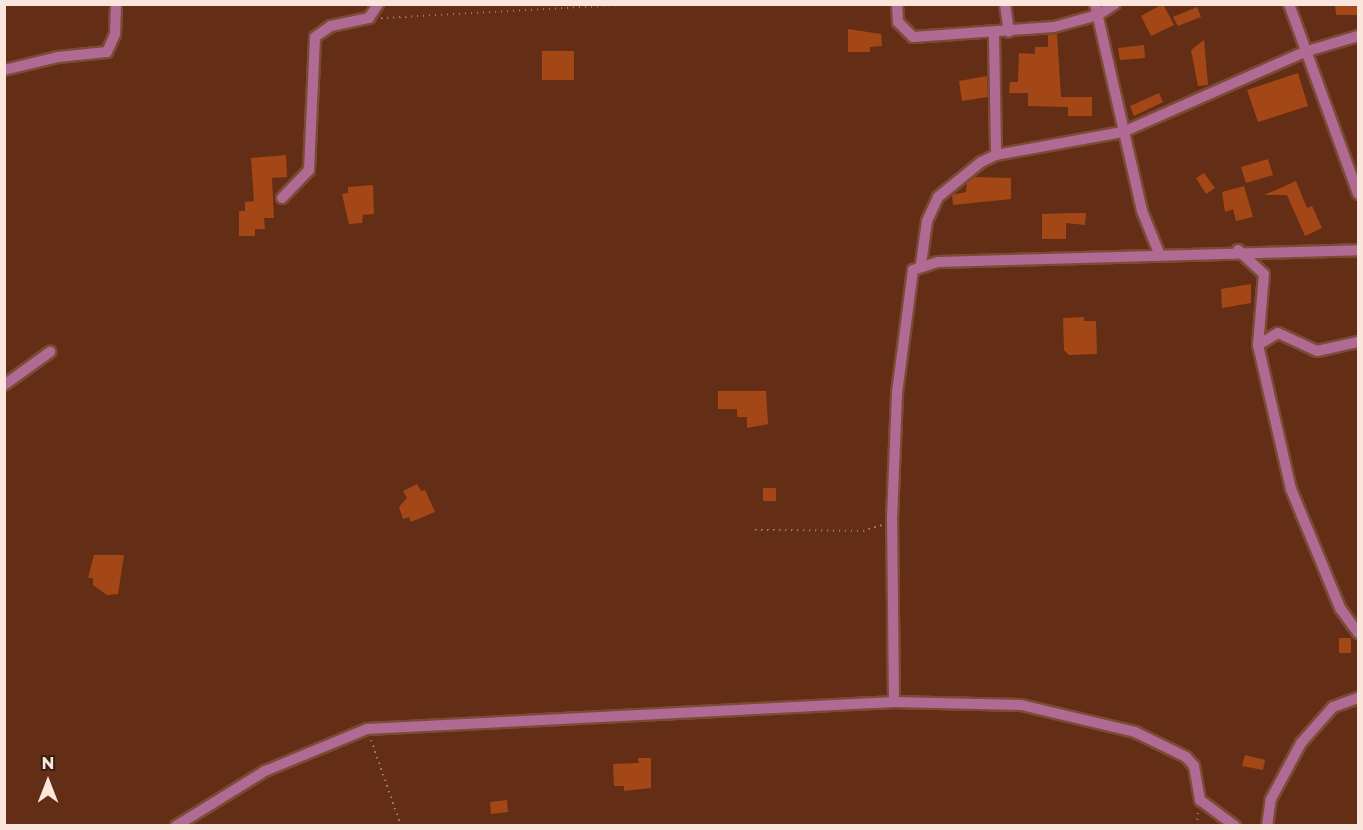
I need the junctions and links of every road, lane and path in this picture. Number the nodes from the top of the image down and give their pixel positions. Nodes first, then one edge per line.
1 (116, 4) edge
2 (378, 4) edge
3 (639, 4) edge
4 (897, 4) edge
5 (1005, 4) edge
6 (1114, 4) edge
7 (1289, 4) edge
8 (1097, 10) edge
9 (369, 18) junction
10 (1009, 32) junction
11 (994, 35) junction
12 (1359, 36) edge
13 (1304, 52) junction
14 (4, 70) edge
15 (1124, 132) junction
16 (996, 155) junction
17 (1359, 157) edge
18 (1346, 159) junction
19 (1359, 194) edge
20 (282, 198) dead end
21 (1238, 250) junction
22 (1359, 250) edge
23 (1159, 253) junction
24 (921, 264) junction
25 (1359, 342) edge
26 (1258, 345) junction
27 (50, 352) dead end
28 (4, 385) edge
29 (892, 519) junction
30 (755, 530) dead end
31 (1359, 633) edge
32 (1359, 698) edge
33 (894, 702) junction
34 (367, 729) junction
35 (176, 825) edge
36 (401, 825) edge
37 (1235, 825) edge
38 (1267, 825) edge

1 - 14 street
2 - 9 street
3 - 9 path
4 - 11 street
5 - 10 street
6 - 8 street
7 - 13 street
8 - 10 street
8 - 15 street
9 - 20 street
10 - 11 street
11 - 16 street
12 - 13 street
13 - 15 street
13 - 18 street
15 - 16 street
15 - 23 street
16 - 24 street
17 - 18 street
18 - 19 street
21 - 22 street
21 - 23 street
21 - 26 street
23 - 24 street
24 - 29 street
25 - 26 street
26 - 31 street
27 - 28 street
29 - 30 path
29 - 33 street
32 - 38 street
33 - 34 street
33 - 37 street
34 - 35 street
34 - 36 path

